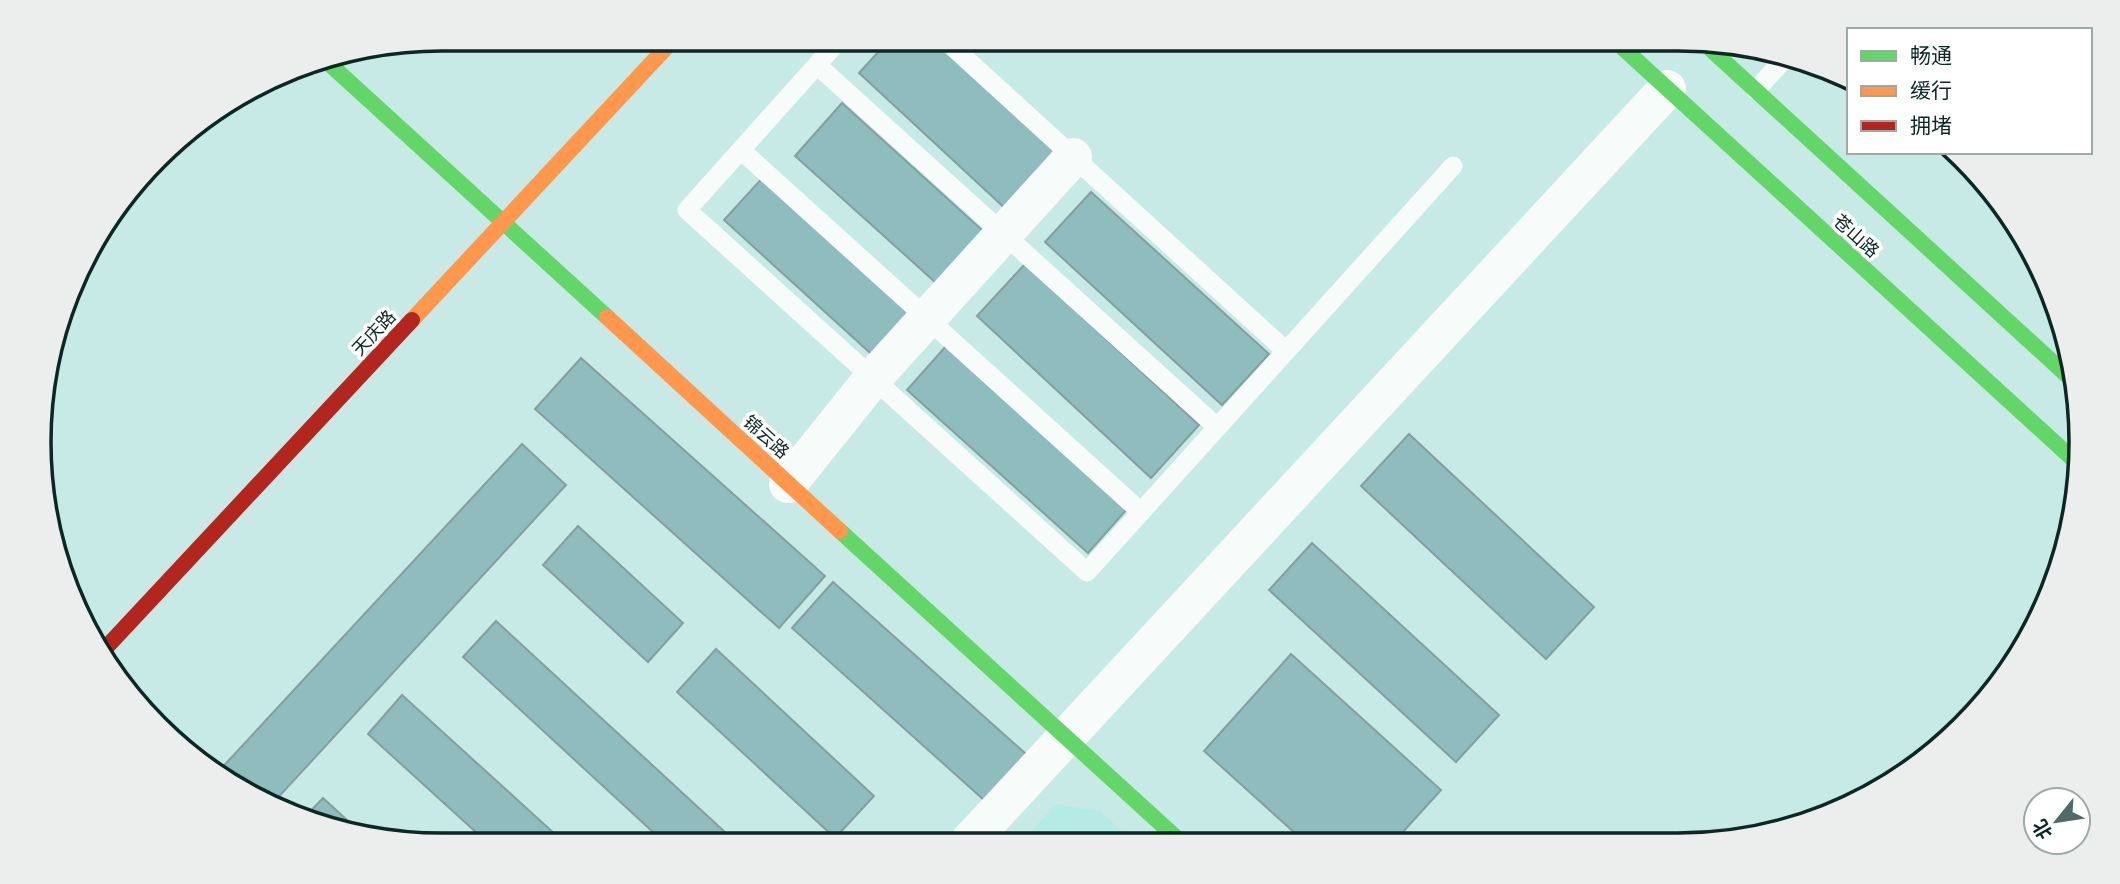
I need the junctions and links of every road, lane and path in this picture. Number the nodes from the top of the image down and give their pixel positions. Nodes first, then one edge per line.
1 (663, 51) edge
2 (829, 51) edge
3 (957, 51) edge
4 (1626, 51) edge
5 (1715, 53) edge
6 (1780, 64) edge
7 (817, 65) junction
8 (333, 67) edge
9 (1667, 89) junction
10 (1756, 90) junction
11 (741, 150) junction
12 (1073, 157) junction
13 (1452, 166) dead end
14 (503, 223) junction
15 (1003, 234) junction
16 (927, 318) junction
17 (1286, 351) junction
18 (2063, 371) edge
19 (873, 378) junction
20 (1217, 427) junction
21 (2068, 455) edge
22 (789, 484) junction
23 (1140, 512) junction
24 (108, 646) edge
25 (1065, 736) junction
26 (977, 833) edge
27 (1170, 833) edge

1 - 14 street, 天庆路
2 - 7 lane
3 - 12 lane
4 - 9 street, 苍山路
5 - 10 street
6 - 10 lane
7 - 11 lane
7 - 15 lane
8 - 14 street, 锦云路
9 - 21 street, 苍山路
9 - 25 street
10 - 18 street
11 - 16 lane
11 - 19 lane
12 - 15 street
12 - 17 lane
13 - 17 lane
14 - 22 street, 锦云路
14 - 24 street, 天庆路
15 - 16 street
15 - 20 lane
16 - 19 street
16 - 23 lane
17 - 20 lane
19 - 22 street
19 - 23 lane
20 - 23 lane
22 - 25 street, 锦云路
25 - 26 street
25 - 27 street, 锦云路

